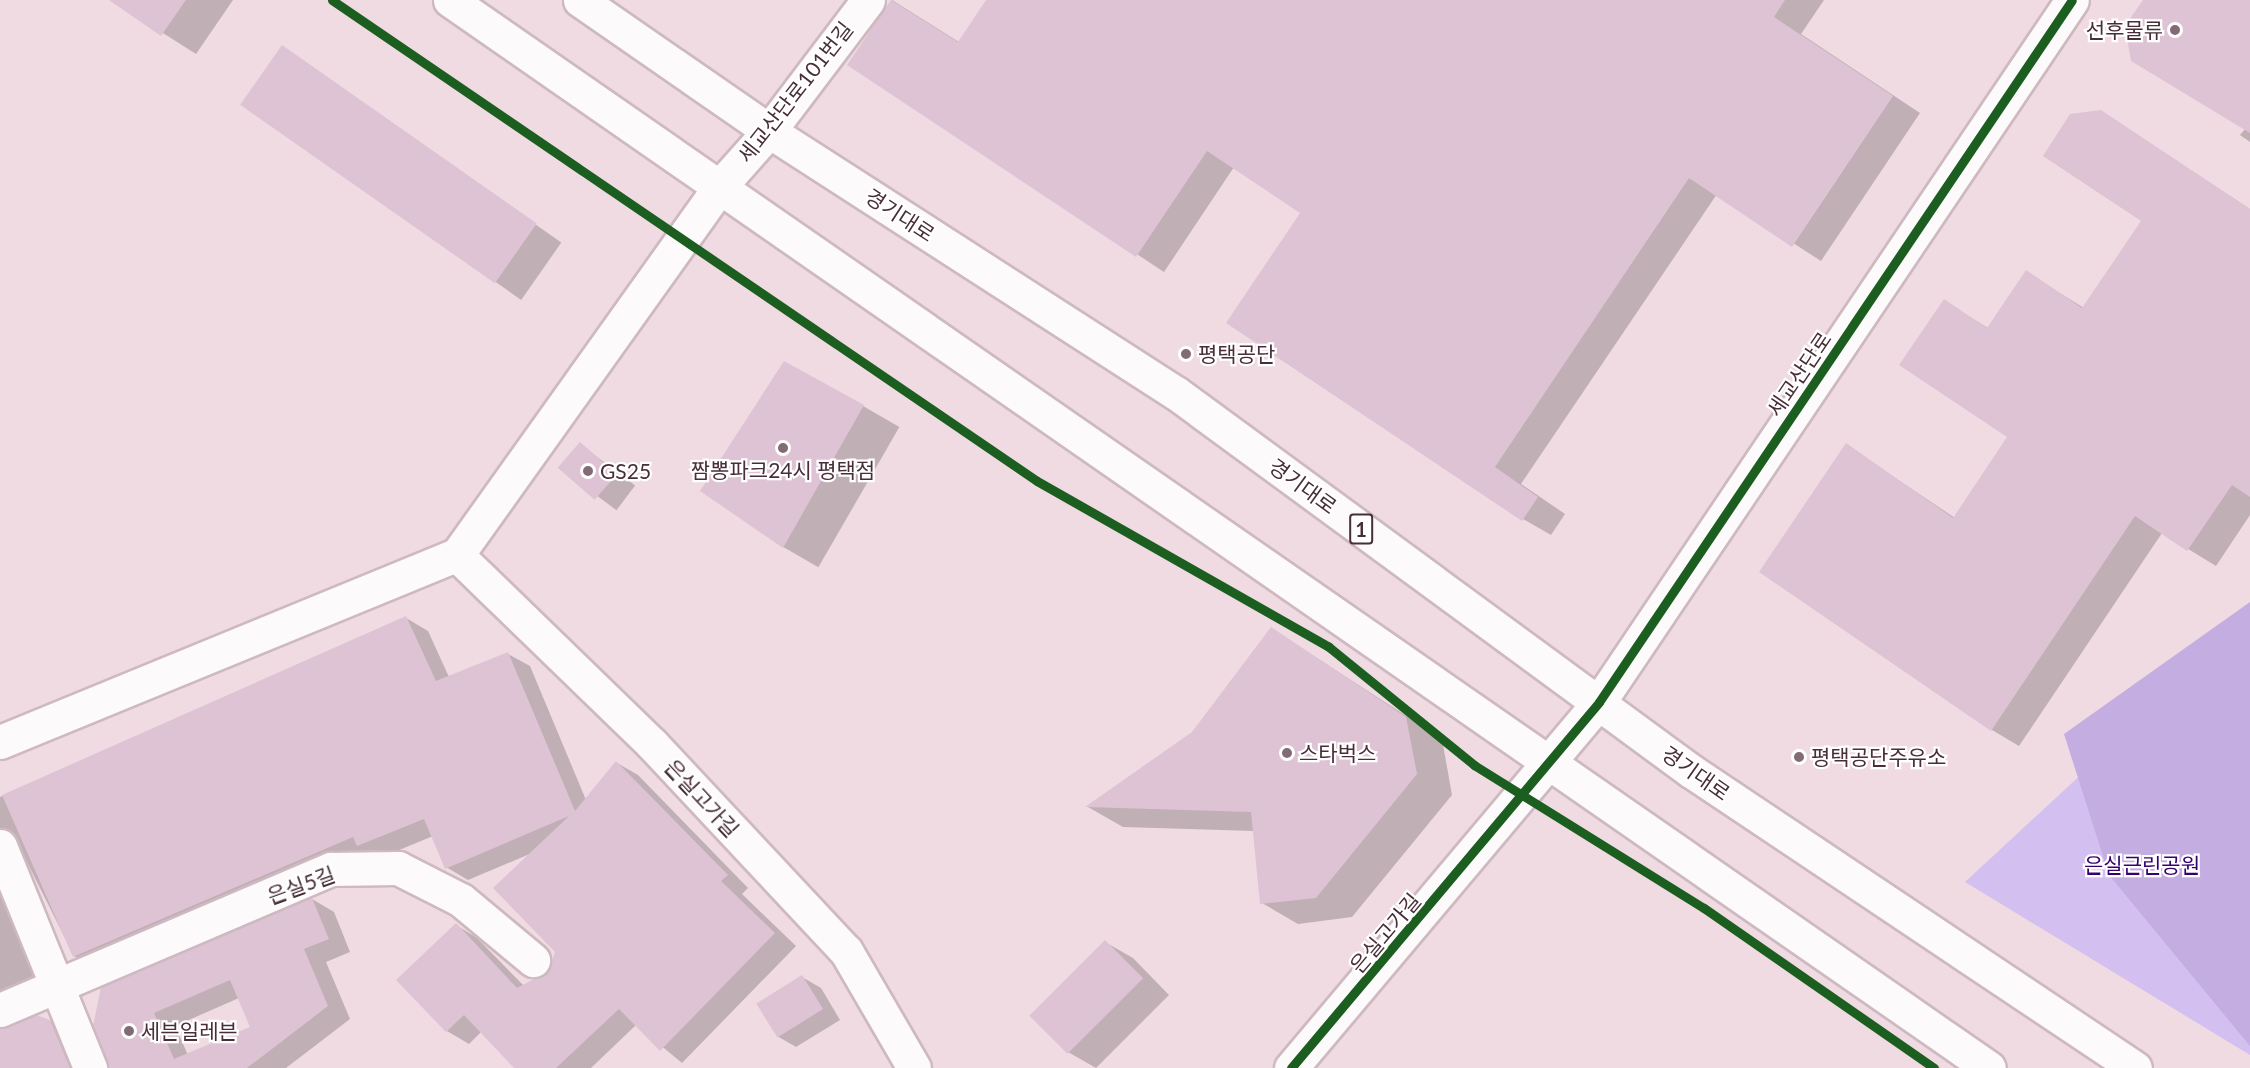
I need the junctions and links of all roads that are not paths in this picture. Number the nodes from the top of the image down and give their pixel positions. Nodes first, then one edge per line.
1 (450, 0) edge
2 (580, 0) edge
3 (868, 0) edge
4 (2072, 0) edge
5 (769, 131) junction
6 (722, 183) junction
7 (457, 555) junction
8 (1599, 702) junction
9 (0, 742) edge
10 (1550, 764) junction
11 (0, 846) edge
12 (533, 960) dead end
13 (57, 986) junction
14 (0, 1010) edge
15 (90, 1068) edge
16 (914, 1068) edge
17 (1291, 1068) edge
18 (1989, 1068) edge
19 (2135, 1068) edge

1 - 6 street
2 - 5 street, 경기대로 / 1
3 - 5 street, 세교산단로101번길
4 - 8 street, 세교산단로
5 - 6 street, 세교산단로101번길
5 - 8 street, 경기대로 / 1
6 - 7 street, 세교산단로101번길
6 - 10 street
7 - 9 street
7 - 16 street, 은실고가길
8 - 10 street, 세교산단로
8 - 19 street, 경기대로 / 1
10 - 17 street, 은실고가길
10 - 18 street
11 - 13 street
12 - 13 street, 은실5길
13 - 14 street, 은실5길
13 - 15 street

